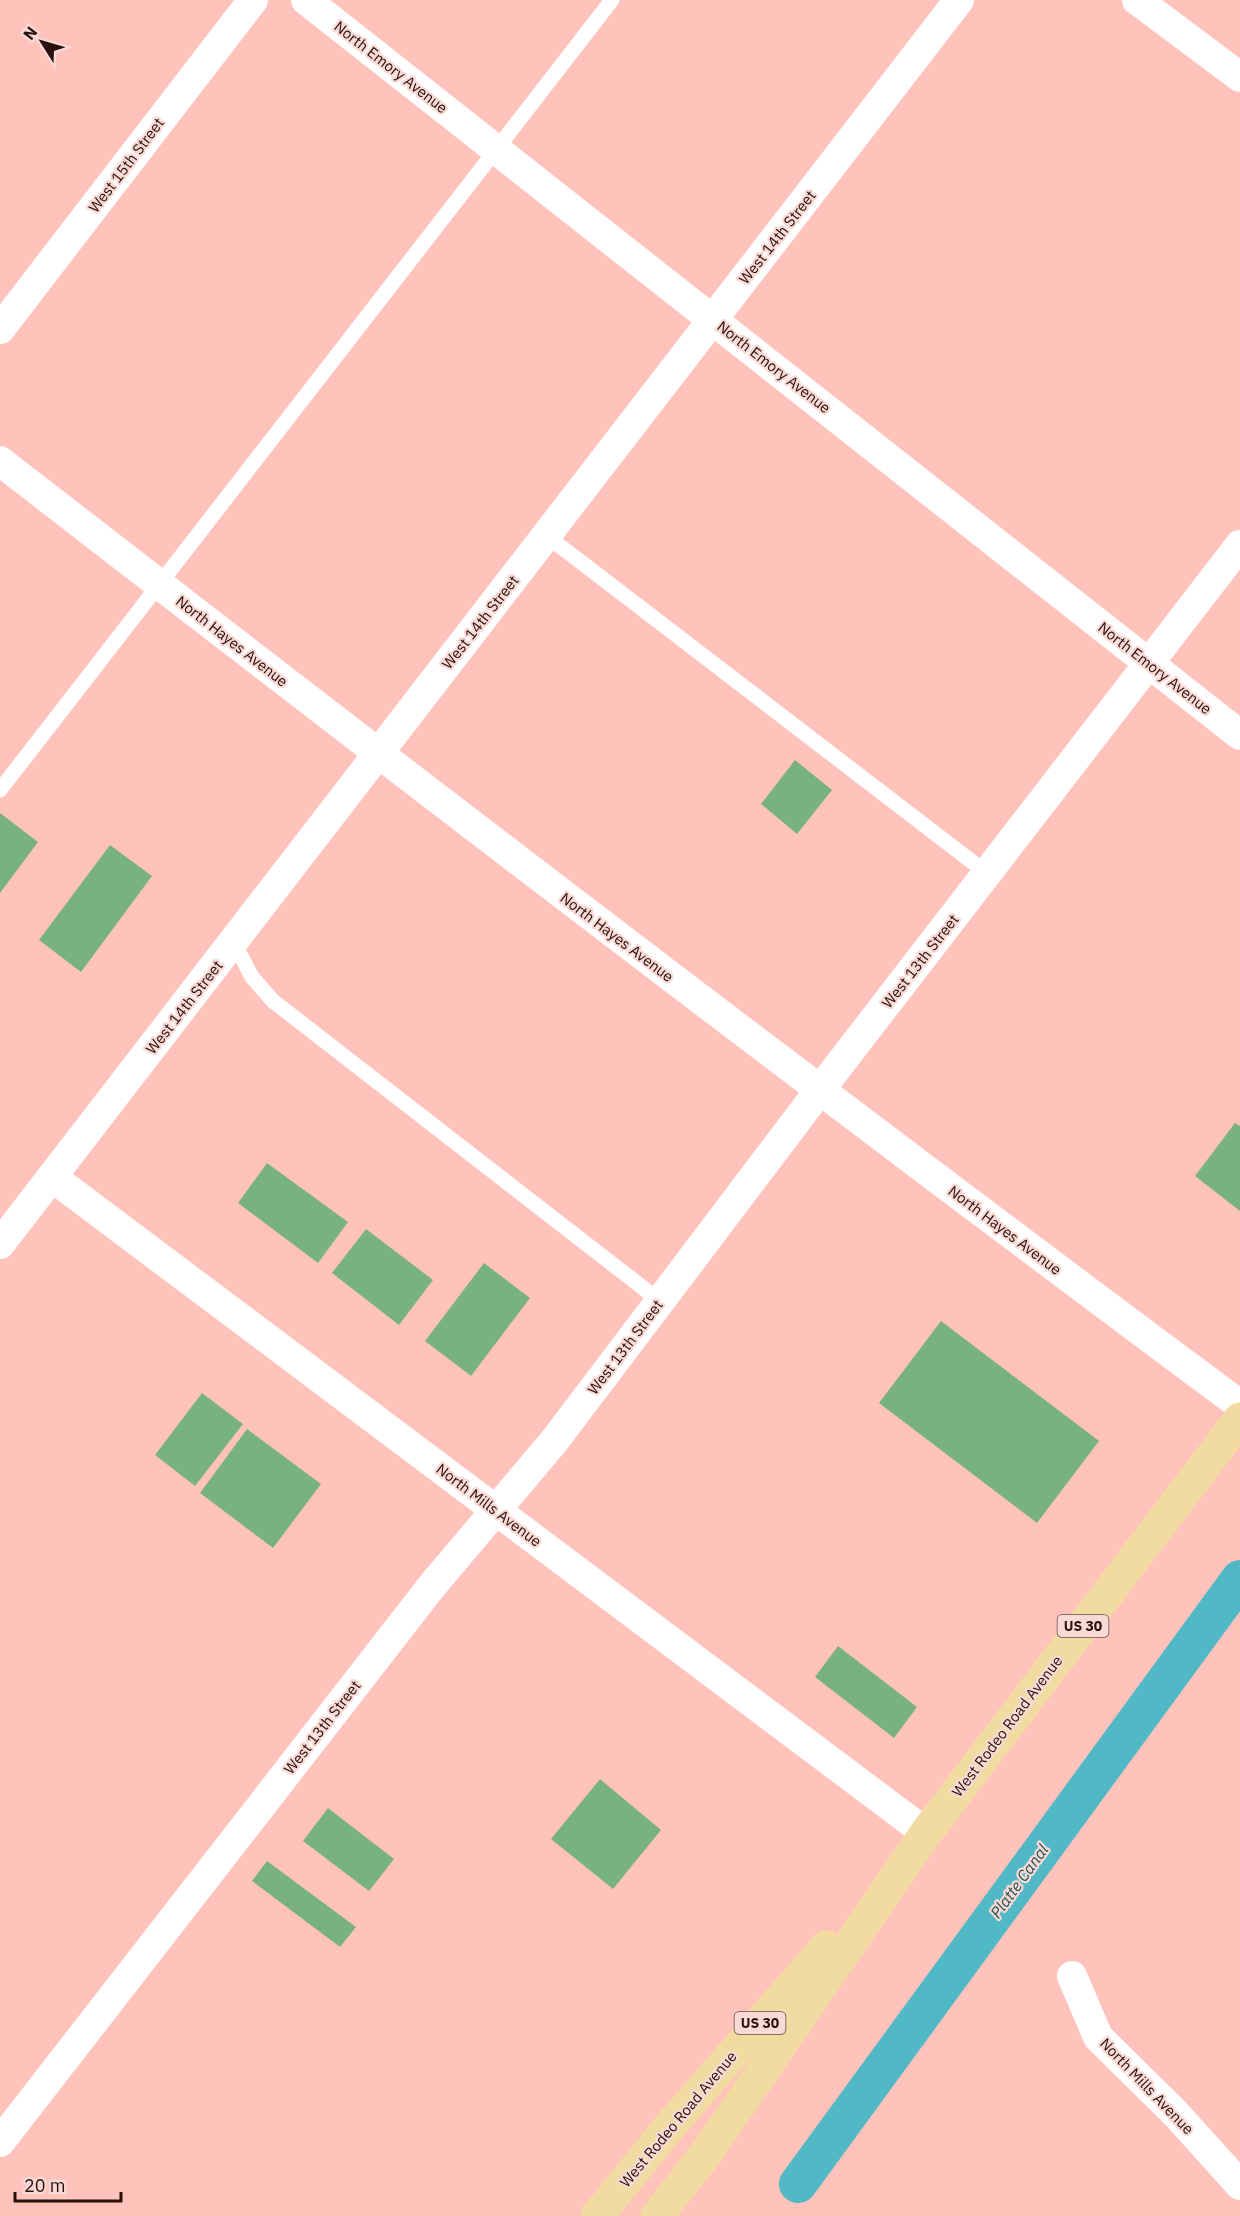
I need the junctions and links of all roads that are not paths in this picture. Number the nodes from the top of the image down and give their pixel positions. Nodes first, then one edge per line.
1 (253, 0) edge
2 (306, 0) edge
3 (612, 0) edge
4 (959, 0) edge
5 (1137, 0) edge
6 (1240, 77) edge
7 (496, 148) junction
8 (714, 320) junction
9 (0, 329) edge
10 (0, 461) edge
11 (547, 536) junction
12 (1240, 545) edge
13 (158, 584) junction
14 (1149, 663) junction
15 (1240, 735) edge
16 (378, 754) junction
17 (0, 790) edge
18 (988, 874) junction
19 (234, 943) junction
20 (819, 1091) junction
21 (52, 1177) junction
22 (0, 1244) edge
23 (660, 1301) junction
24 (1240, 1405) edge
25 (1240, 1419) edge
26 (496, 1510) junction
27 (926, 1833) junction
28 (1072, 1977) dead end
29 (0, 2142) edge
30 (1240, 2185) edge
31 (597, 2216) edge
32 (657, 2216) edge

1 - 9 street, West 15th Street
2 - 7 street, North Emory Avenue
3 - 7 lane
4 - 8 street, West 14th Street
5 - 6 street
7 - 8 street, North Emory Avenue
7 - 13 lane
8 - 11 street, West 14th Street
8 - 14 street, North Emory Avenue
10 - 13 street, North Hayes Avenue
11 - 16 street, West 14th Street
11 - 18 lane
12 - 14 street, West 13th Street
13 - 16 street, North Hayes Avenue
13 - 17 lane
14 - 15 street, North Emory Avenue
14 - 18 street, West 13th Street
16 - 19 street, West 14th Street
16 - 20 street, North Hayes Avenue
18 - 20 street, West 13th Street
19 - 21 street, West 14th Street
19 - 23 lane
20 - 23 street, West 13th Street
20 - 24 street, North Hayes Avenue
21 - 22 street, West 14th Street
21 - 26 street, North Mills Avenue
23 - 26 street, West 13th Street
25 - 27 main road, West Rodeo Road Avenue / US 30
26 - 27 street, North Mills Avenue
26 - 29 street, West 13th Street
27 - 31 main road, West Rodeo Road Avenue / US 30
27 - 32 main road, West Rodeo Road Avenue / US 30
28 - 30 street, North Mills Avenue

